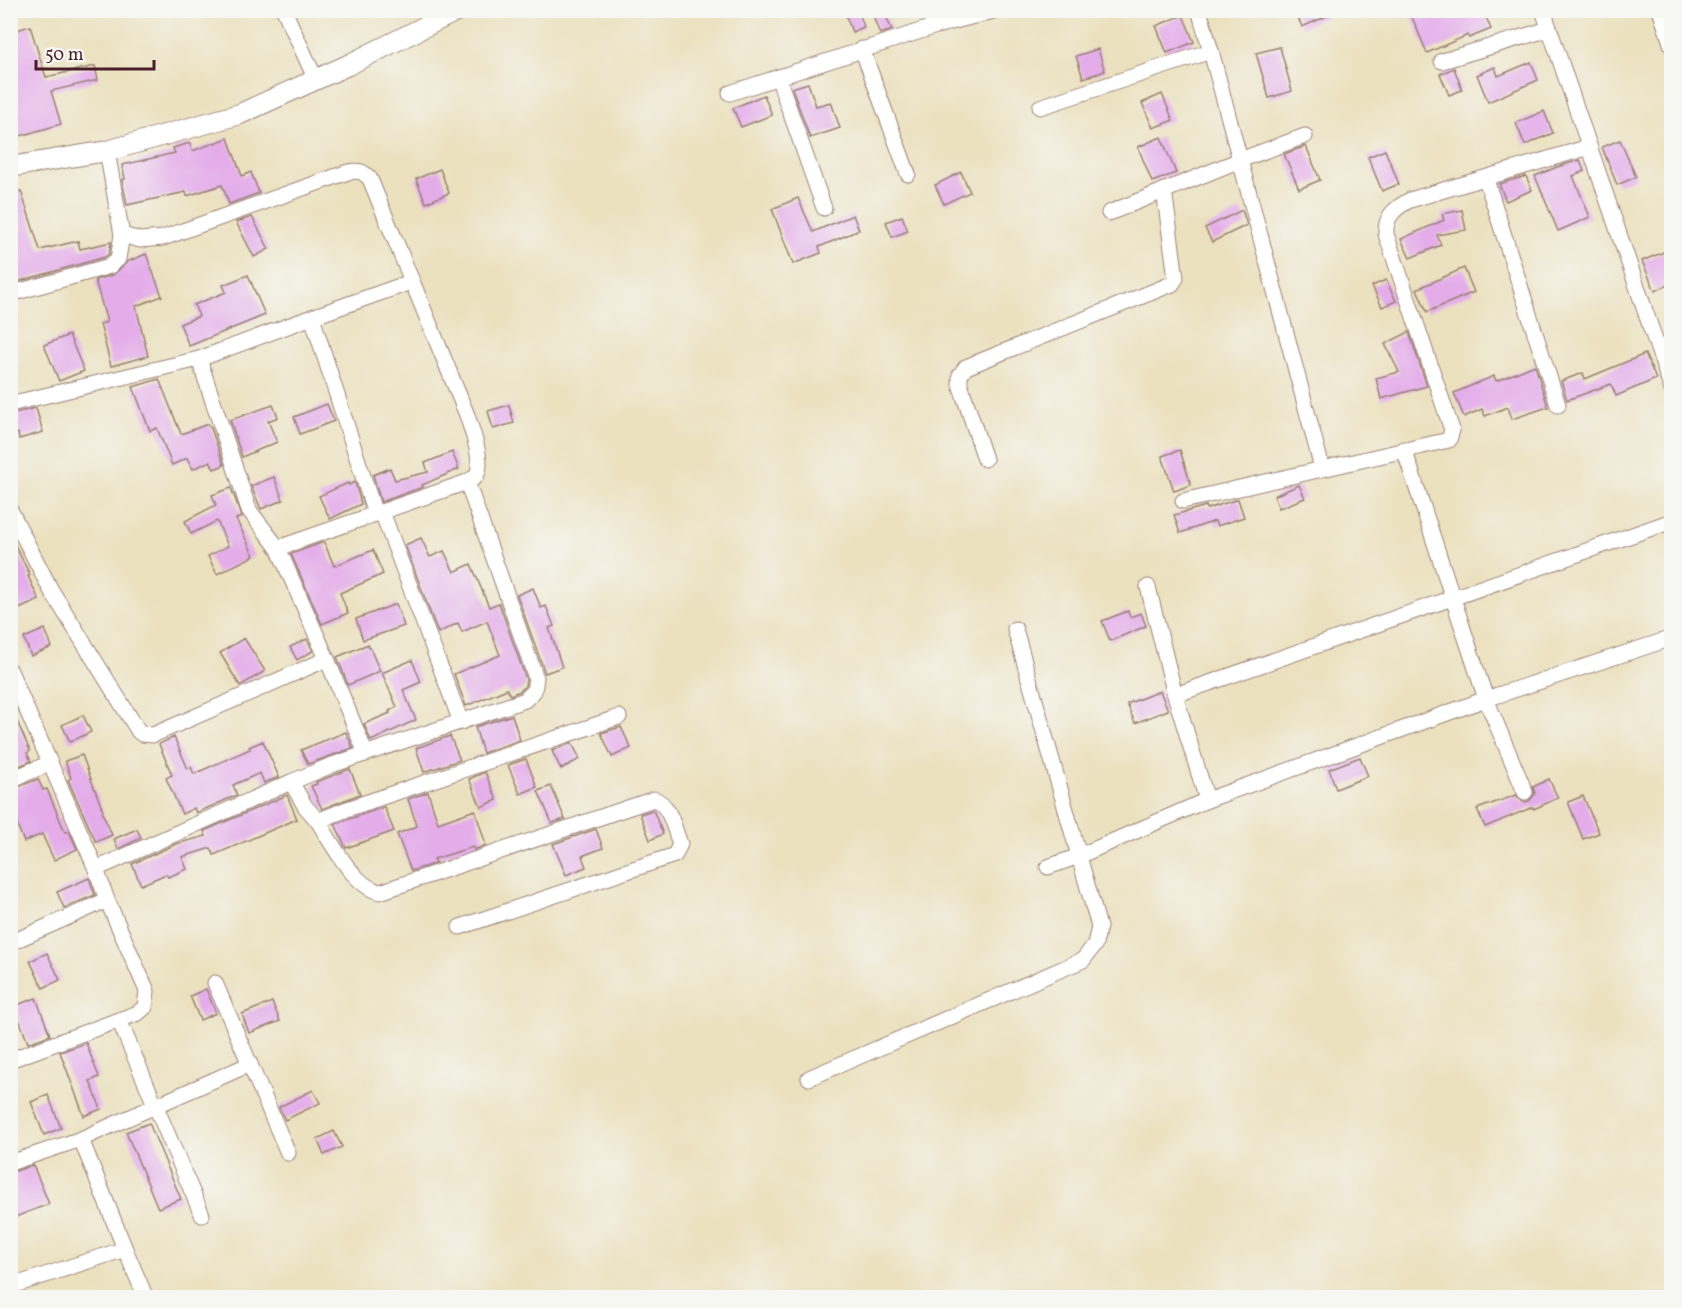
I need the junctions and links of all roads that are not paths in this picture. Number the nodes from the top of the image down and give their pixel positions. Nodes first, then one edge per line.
1 (284, 10) edge
2 (458, 10) edge
3 (997, 10) edge
4 (1199, 10) edge
5 (1543, 10) edge
6 (1660, 11) edge
7 (1549, 29) junction
8 (1671, 46) edge
9 (862, 49) junction
10 (1211, 51) junction
11 (1442, 61) dead end
12 (778, 77) junction
13 (316, 80) junction
14 (730, 93) dead end
15 (1040, 107) dead end
16 (1305, 136) dead end
17 (1589, 147) junction
18 (107, 151) junction
19 (1240, 160) junction
20 (10, 167) edge
21 (908, 174) dead end
22 (1486, 179) junction
23 (1164, 190) junction
24 (824, 208) dead end
25 (1108, 213) dead end
26 (122, 235) junction
27 (411, 282) junction
28 (10, 294) edge
29 (312, 317) junction
30 (200, 359) junction
31 (1671, 390) edge
32 (10, 404) edge
33 (1558, 405) dead end
34 (1404, 449) junction
35 (985, 459) dead end
36 (1322, 468) junction
37 (466, 482) junction
38 (1183, 501) dead end
39 (10, 510) edge
40 (379, 513) junction
41 (1671, 521) edge
42 (278, 548) junction
43 (1148, 587) dead end
44 (1453, 598) junction
45 (1015, 629) dead end
46 (1671, 638) edge
47 (327, 659) junction
48 (10, 671) edge
49 (1175, 695) junction
50 (1486, 699) junction
51 (619, 717) dead end
52 (461, 722) junction
53 (366, 754) junction
54 (50, 763) junction
55 (10, 780) edge
56 (291, 782) junction
57 (1525, 792) dead end
58 (1207, 800) junction
59 (318, 821) junction
60 (1079, 856) junction
61 (1047, 867) dead end
62 (96, 869) junction
63 (107, 900) junction
64 (460, 927) dead end
65 (10, 943) edge
66 (214, 983) dead end
67 (119, 1020) junction
68 (10, 1060) edge
69 (250, 1064) junction
70 (809, 1078) dead end
71 (156, 1106) junction
72 (81, 1139) junction
73 (288, 1153) dead end
74 (10, 1163) edge
75 (202, 1215) dead end
76 (124, 1250) junction
77 (12, 1286) dead end
78 (146, 1298) edge

1 - 13 street
2 - 13 main road
3 - 9 street
4 - 10 street
5 - 7 street
6 - 8 street
7 - 11 street
7 - 17 street
9 - 12 street
9 - 21 street
10 - 15 street
10 - 19 street
12 - 14 street
12 - 24 street
13 - 18 main road
16 - 19 street
17 - 22 street
17 - 31 street
18 - 20 main road
18 - 26 street
19 - 23 street
19 - 36 street
22 - 33 street
22 - 34 street
23 - 25 street
23 - 35 street
26 - 27 street
26 - 28 street
27 - 29 street
27 - 37 street
29 - 30 street
29 - 40 street
30 - 32 street
30 - 42 street
34 - 36 street
34 - 44 street
36 - 38 street
37 - 40 street
37 - 52 street
39 - 47 street
40 - 42 street
40 - 52 street
41 - 44 street
42 - 47 street
43 - 49 street
44 - 49 street
44 - 50 street
45 - 60 street
46 - 50 street
47 - 53 street
48 - 54 street
49 - 58 street
50 - 57 street
50 - 58 street
51 - 59 street
52 - 53 street
53 - 56 street
54 - 55 street
54 - 62 street
56 - 59 street
56 - 62 street
58 - 60 street
59 - 64 street
60 - 61 street
60 - 70 street
62 - 63 street
63 - 65 street
63 - 67 street
66 - 69 street
67 - 68 street
67 - 71 street
69 - 71 street
69 - 73 street
71 - 72 street
71 - 75 street
72 - 74 street
72 - 76 street
76 - 77 street
76 - 78 street

